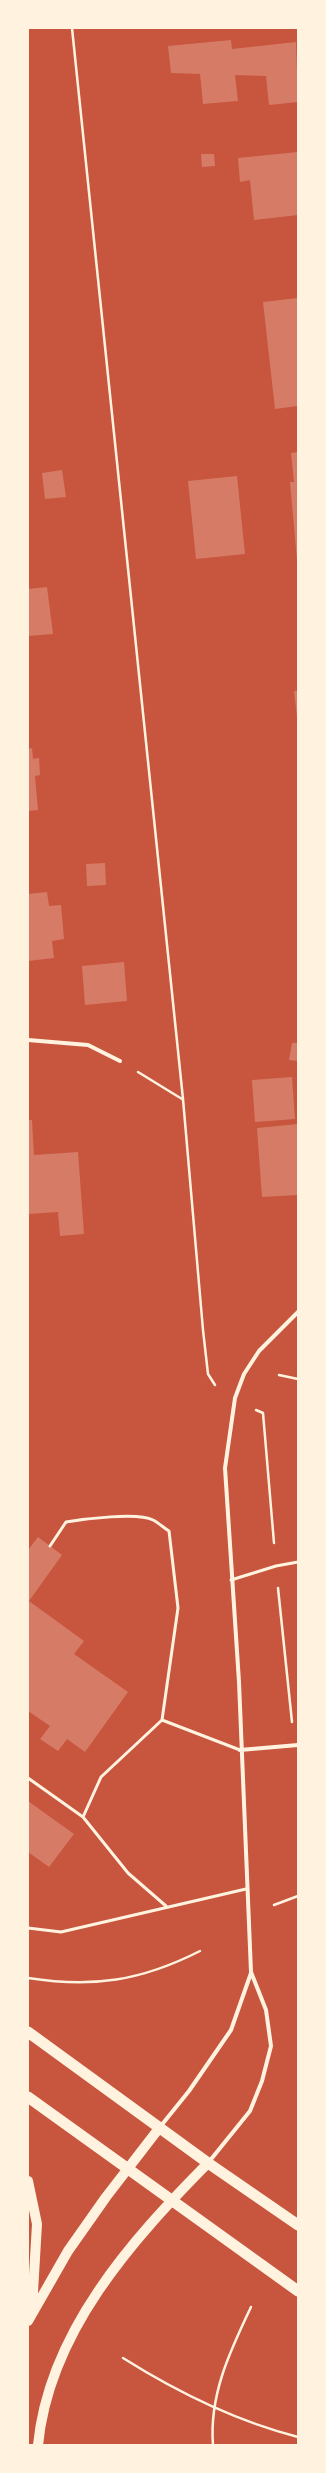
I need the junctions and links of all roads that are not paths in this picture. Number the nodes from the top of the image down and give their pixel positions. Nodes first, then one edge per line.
1 (28, 1040) edge
2 (120, 1061) road end
3 (298, 1312) edge
4 (50, 1546) dead end
5 (298, 1562) edge
6 (231, 1580) junction
7 (162, 1720) junction
8 (298, 1745) edge
9 (240, 1750) junction
10 (28, 1778) edge
11 (83, 1817) junction
12 (246, 1888) junction
13 (166, 1906) junction
14 (28, 1928) edge
15 (251, 1972) junction
16 (28, 2032) edge
17 (28, 2098) edge
18 (160, 2127) junction
19 (208, 2163) junction
20 (128, 2167) junction
21 (28, 2181) edge
22 (172, 2200) junction
23 (298, 2225) edge
24 (298, 2291) edge
25 (30, 2316) edge
26 (38, 2445) edge

1 - 2 street
3 - 6 street
4 - 7 lane
5 - 6 lane
6 - 9 street
7 - 9 lane
7 - 11 lane
8 - 9 street
9 - 12 street
10 - 11 lane
11 - 13 lane
12 - 13 lane
12 - 15 street
13 - 14 lane
15 - 18 street
15 - 19 street
16 - 18 highway
17 - 20 highway
18 - 19 highway
18 - 20 main road
19 - 22 main road
19 - 23 highway
20 - 22 highway
20 - 25 main road
21 - 25 main road
22 - 24 highway
22 - 26 main road

